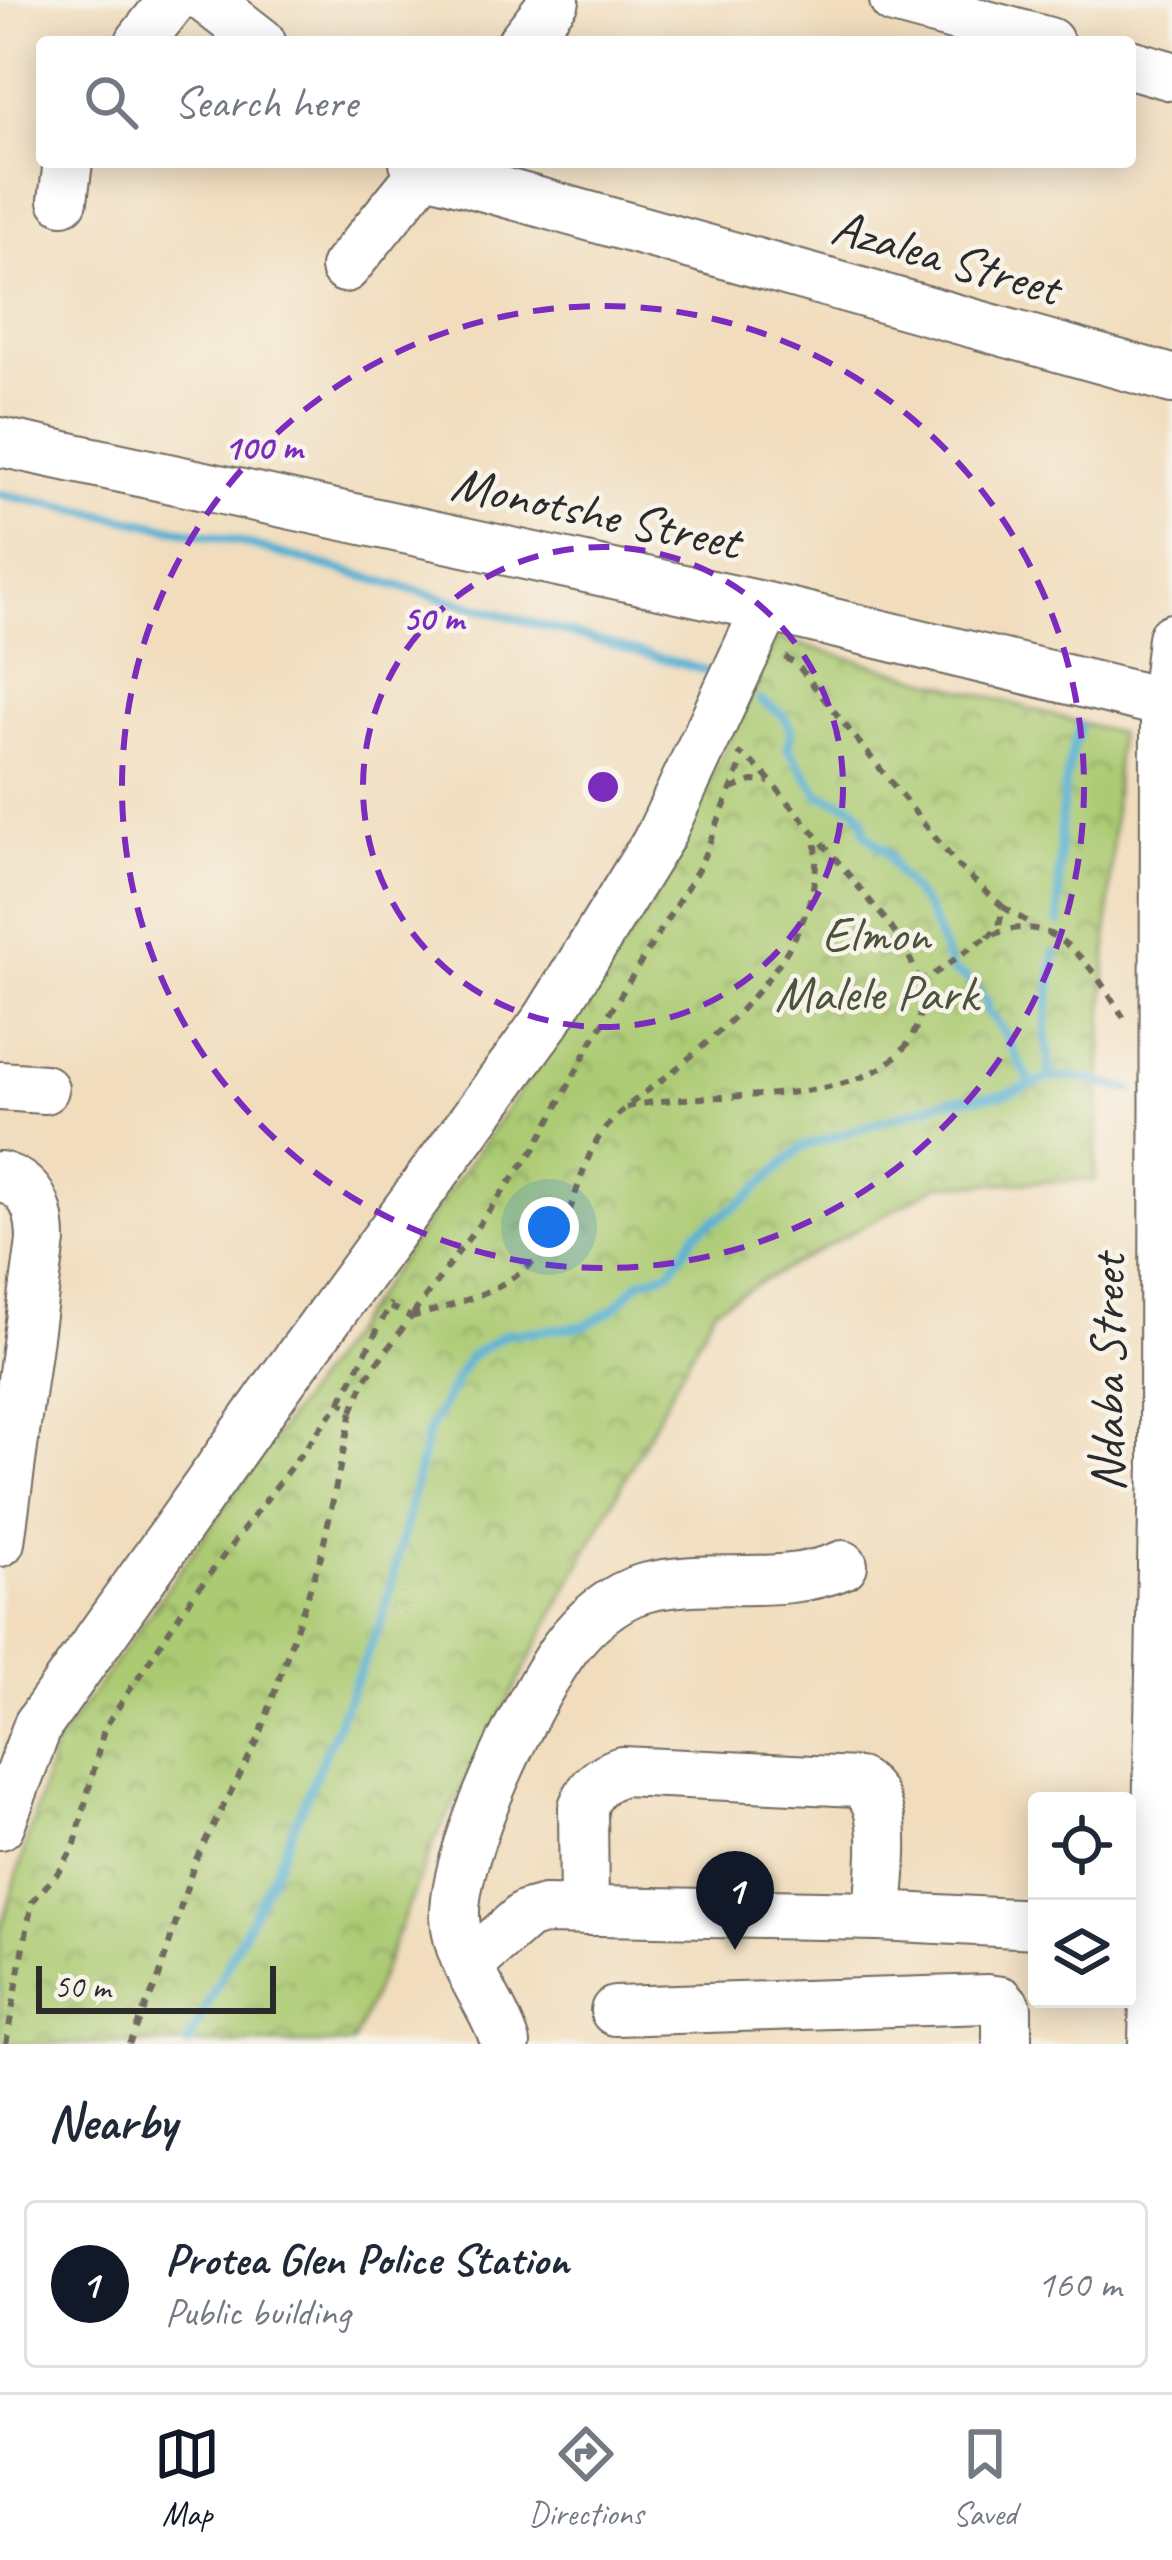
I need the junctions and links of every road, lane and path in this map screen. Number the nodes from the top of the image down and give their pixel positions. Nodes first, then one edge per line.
1 (172, 0) edge
2 (208, 0) edge
3 (554, 0) edge
4 (902, 1) edge
5 (145, 36) edge
6 (253, 36) edge
7 (527, 36) edge
8 (1027, 36) edge
9 (1136, 66) edge
10 (1172, 76) edge
11 (421, 168) edge
12 (434, 168) edge
13 (345, 268) dead end
14 (1172, 379) edge
15 (0, 442) edge
16 (760, 621) junction
17 (1172, 638) edge
18 (1165, 704) junction
19 (725, 747) junction
20 (772, 784) junction
21 (732, 789) junction
22 (814, 832) junction
23 (1003, 907) junction
24 (1035, 927) junction
25 (988, 937) junction
26 (917, 981) junction
27 (1165, 1042) junction
28 (626, 1108) junction
29 (0, 1175) edge
30 (389, 1307) dead end
31 (411, 1316) junction
32 (352, 1411) junction
33 (1168, 1460) edge
34 (0, 1542) edge
35 (843, 1565) dead end
36 (0, 1825) edge
37 (584, 1911) junction
38 (878, 1916) junction
39 (1028, 1924) edge
40 (1141, 1929) edge
41 (469, 1965) junction
42 (615, 2011) dead end
43 (873, 2024) edge
44 (6, 2044) edge
45 (129, 2044) edge
46 (506, 2044) edge
47 (1007, 2044) edge
48 (1153, 2044) edge

1 - 5 street
2 - 6 street
3 - 7 street
4 - 8 street
9 - 10 street
11 - 13 street
12 - 14 street, Azalea Street
15 - 16 street, Monotshe Street
16 - 18 street, Monotshe Street
16 - 19 street
16 - 23 path
17 - 18 street, Ndaba Street
18 - 27 street, Ndaba Street
19 - 20 path
19 - 21 path
19 - 36 street
20 - 21 path
20 - 22 path
21 - 31 path
22 - 26 path
22 - 28 path
23 - 24 path
23 - 25 path
24 - 25 path
24 - 27 path
25 - 26 path
26 - 28 path
27 - 33 street, Ndaba Street
28 - 31 path
29 - 34 street
30 - 31 path
31 - 32 path
32 - 44 path
32 - 45 path
33 - 40 street, Ndaba Street
35 - 41 street
37 - 38 street
37 - 38 street
37 - 41 street
38 - 39 street
40 - 48 street, Ndaba Street
41 - 46 street
42 - 43 street
43 - 47 street

